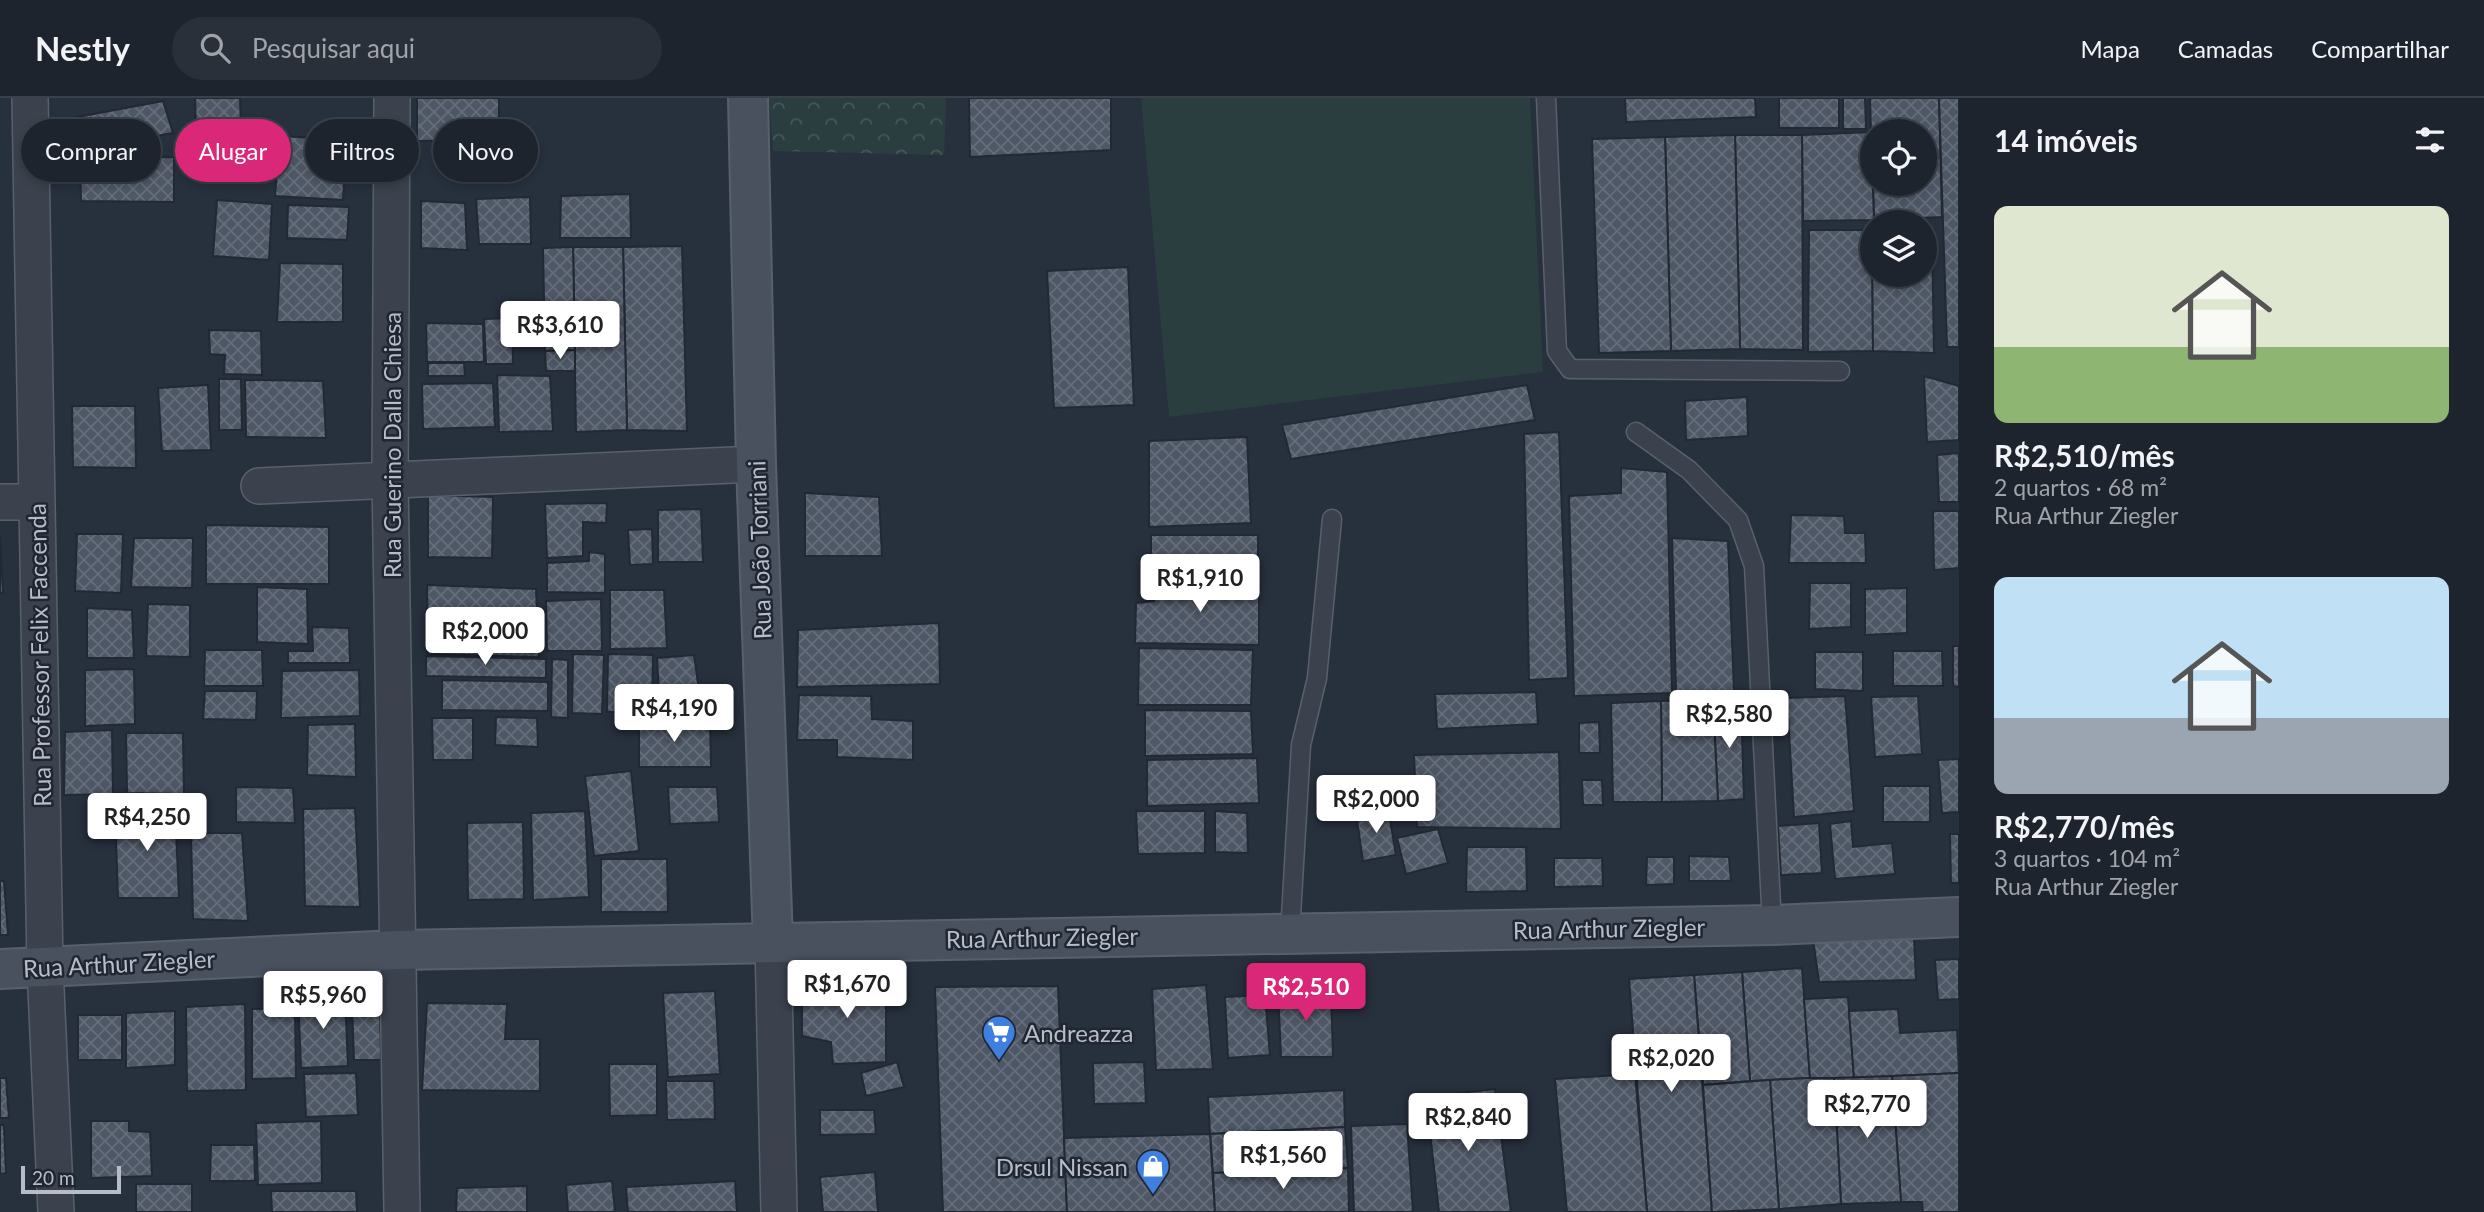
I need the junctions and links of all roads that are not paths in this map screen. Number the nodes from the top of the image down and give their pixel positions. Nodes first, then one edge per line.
1 (30, 98) edge
2 (392, 98) edge
3 (748, 98) edge
4 (1546, 98) edge
5 (1840, 371) dead end
6 (1636, 432) dead end
7 (756, 464) junction
8 (390, 479) junction
9 (259, 486) dead end
10 (0, 502) edge
11 (36, 502) junction
12 (1332, 519) dead end
13 (1959, 917) edge
14 (1772, 925) junction
15 (1290, 933) junction
16 (773, 942) junction
17 (397, 950) junction
18 (45, 967) junction
19 (0, 969) edge
20 (56, 1212) edge
21 (402, 1212) edge
22 (779, 1212) edge

1 - 11 street, Rua Professor Felix Faccenda
2 - 8 street, Rua Guerino Dalla Chiesa
3 - 7 street, Rua João Torriani
4 - 5 lane
6 - 14 lane
7 - 8 street
7 - 16 street, Rua João Torriani
8 - 9 street
8 - 17 street, Rua Guerino Dalla Chiesa
10 - 11 street
11 - 18 street, Rua Professor Felix Faccenda
12 - 15 lane
13 - 14 street, Rua Arthur Ziegler
14 - 15 street, Rua Arthur Ziegler
15 - 16 street, Rua Arthur Ziegler
16 - 17 street, Rua Arthur Ziegler
16 - 22 street, Rua João Torriani
17 - 18 street, Rua Arthur Ziegler
17 - 21 street, Rua Guerino Dalla Chiesa
18 - 19 street, Rua Arthur Ziegler
18 - 20 street, Rua Professor Felix Faccenda

